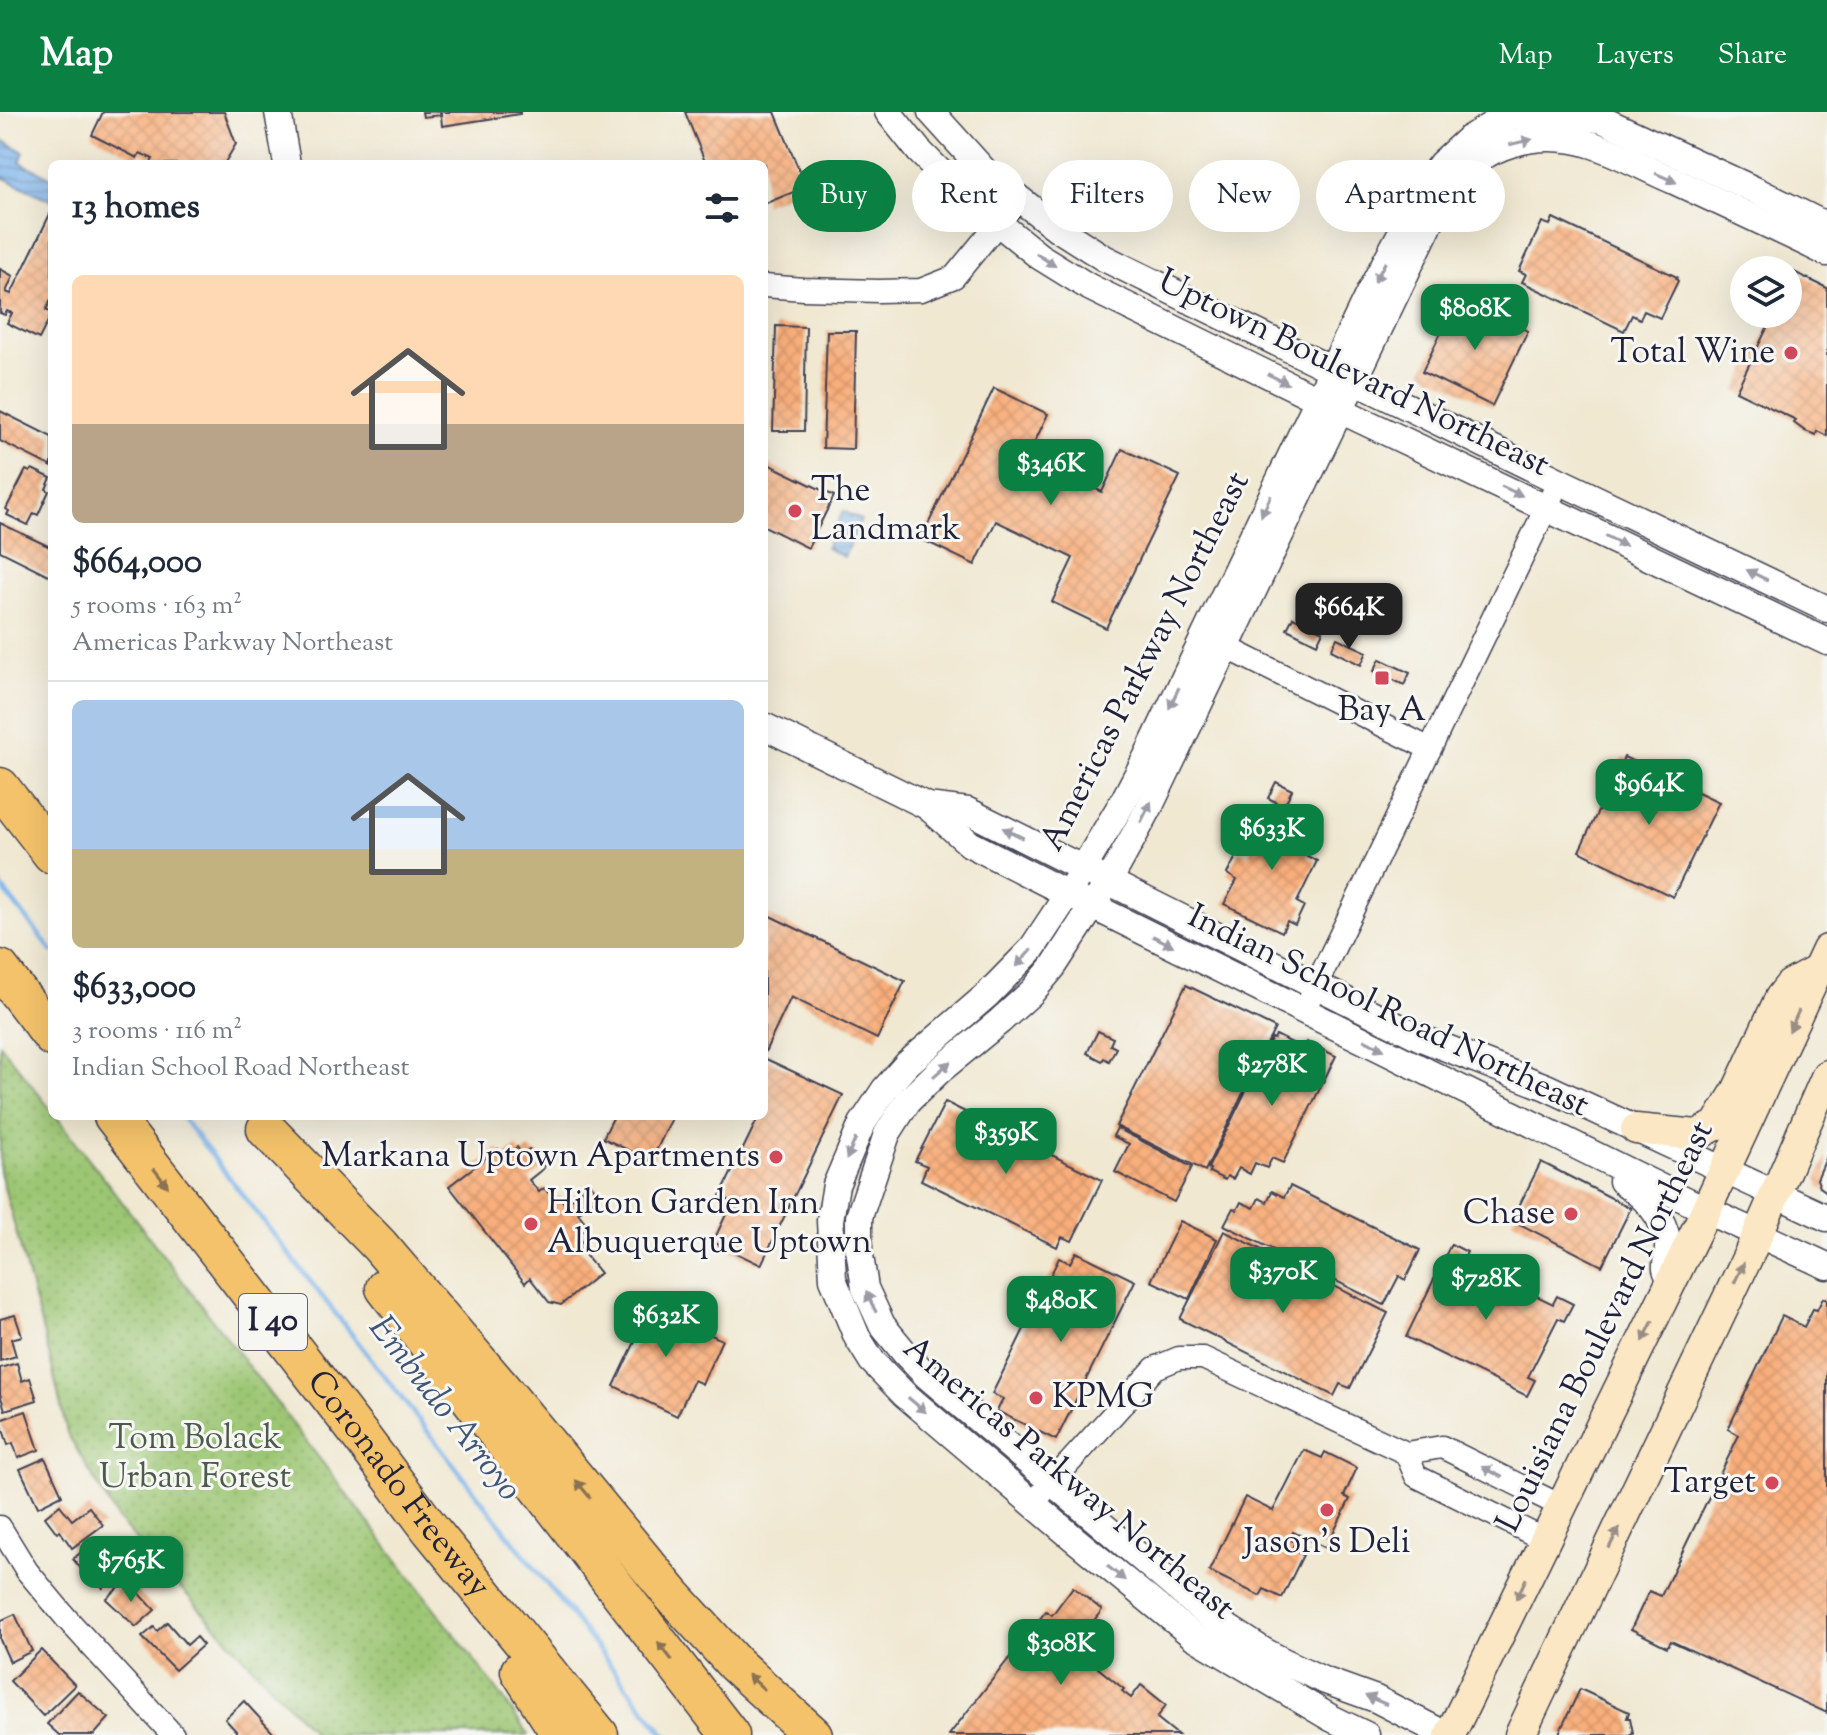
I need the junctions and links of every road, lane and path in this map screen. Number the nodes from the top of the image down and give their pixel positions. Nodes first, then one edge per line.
1 (278, 112) edge
2 (888, 112) edge
3 (931, 112) edge
4 (286, 160) edge
5 (928, 160) edge
6 (974, 160) edge
7 (1752, 202) junction
8 (1026, 205) edge
9 (1827, 226) edge
10 (991, 232) edge
11 (1008, 232) edge
12 (1827, 253) edge
13 (768, 286) edge
14 (1343, 374) junction
15 (1329, 404) junction
16 (1559, 481) junction
17 (1546, 507) junction
18 (1827, 609) edge
19 (1215, 641) junction
20 (1827, 642) edge
21 (768, 728) edge
22 (1430, 749) junction
23 (0, 787) edge
24 (927, 806) junction
25 (48, 849) edge
26 (1083, 867) junction
27 (1109, 881) junction
28 (1068, 894) junction
29 (1093, 906) junction
30 (1822, 960) edge
31 (0, 969) edge
32 (1317, 985) junction
33 (1304, 1010) junction
34 (48, 1032) edge
35 (1827, 1075) edge
36 (116, 1120) edge
37 (261, 1123) edge
38 (1535, 1125) junction
39 (1636, 1129) junction
40 (1725, 1171) junction
41 (1774, 1192) junction
42 (1706, 1210) junction
43 (1827, 1218) edge
44 (1758, 1234) junction
45 (1827, 1266) edge
46 (1671, 1282) junction
47 (1406, 1453) junction
48 (1052, 1482) junction
49 (1033, 1503) junction
50 (1561, 1506) junction
51 (0, 1527) edge
52 (431, 1530) junction
53 (1545, 1540) junction
54 (165, 1732) edge
55 (561, 1735) edge
56 (599, 1735) edge
57 (730, 1735) edge
58 (813, 1735) edge
59 (1366, 1735) edge
60 (1448, 1735) edge
61 (1520, 1735) edge

1 - 4 street
2 - 5 street, Uptown Boulevard Northeast
3 - 6 street, Uptown Boulevard Northeast
7 - 9 street
7 - 12 street
14 -> 7 street, Americas Parkway Northeast
7 -> 14 street, Americas Parkway Northeast
8 - 14 street, Uptown Boulevard Northeast
10 - 13 street
11 -> 15 street, Uptown Boulevard Northeast
14 - 15 street, Americas Parkway Northeast
14 - 16 street, Uptown Boulevard Northeast
15 -> 17 street, Uptown Boulevard Northeast
15 - 19 street, Americas Parkway Northeast
16 - 17 street
18 -> 16 street, Uptown Boulevard Northeast
17 -> 20 street, Uptown Boulevard Northeast
17 - 22 street
19 - 22 street
19 -> 26 street, Americas Parkway Northeast
27 -> 19 street, Americas Parkway Northeast
21 - 24 street, Indian School Road Northeast
22 - 32 street
23 - 25 highway
26 -> 24 street, Indian School Road Northeast
24 - 28 street, Indian School Road Northeast
26 - 27 street, Indian School Road Northeast
26 - 28 street, Americas Parkway Northeast
27 - 29 street, Americas Parkway Northeast
27 - 32 street, Indian School Road Northeast
28 - 29 street, Indian School Road Northeast
28 -> 49 street, Americas Parkway Northeast
29 -> 33 street, Indian School Road Northeast
48 -> 29 street, Americas Parkway Northeast
30 - 39 main road
30 -> 40 main road, Louisiana Boulevard Northeast
31 - 34 highway
32 - 33 street
32 - 39 street, Indian School Road Northeast
33 -> 38 street, Indian School Road Northeast
35 - 41 main road
36 -> 52 highway, Coronado Freeway / I 40
57 -> 37 highway
58 -> 37 highway
38 - 42 street, Indian School Road Northeast
38 - 46 street
39 - 40 street, Indian School Road Northeast
40 - 41 street, Indian School Road Northeast
40 - 42 main road, Louisiana Boulevard Northeast
41 - 43 street, Indian School Road Northeast
41 - 44 main road
42 - 44 street, Indian School Road Northeast
42 - 46 main road, Louisiana Boulevard Northeast
44 - 45 street, Indian School Road Northeast
61 -> 44 main road
46 -> 50 main road, Louisiana Boulevard Northeast
47 - 48 street
50 -> 47 street
47 - 53 street
48 - 49 street
60 -> 48 street, Americas Parkway Northeast
49 -> 59 street, Americas Parkway Northeast
50 - 53 main road, Louisiana Boulevard Northeast
51 - 54 street
52 - 55 highway
52 - 56 highway, Coronado Freeway / I 40
53 -> 60 main road, Louisiana Boulevard Northeast

